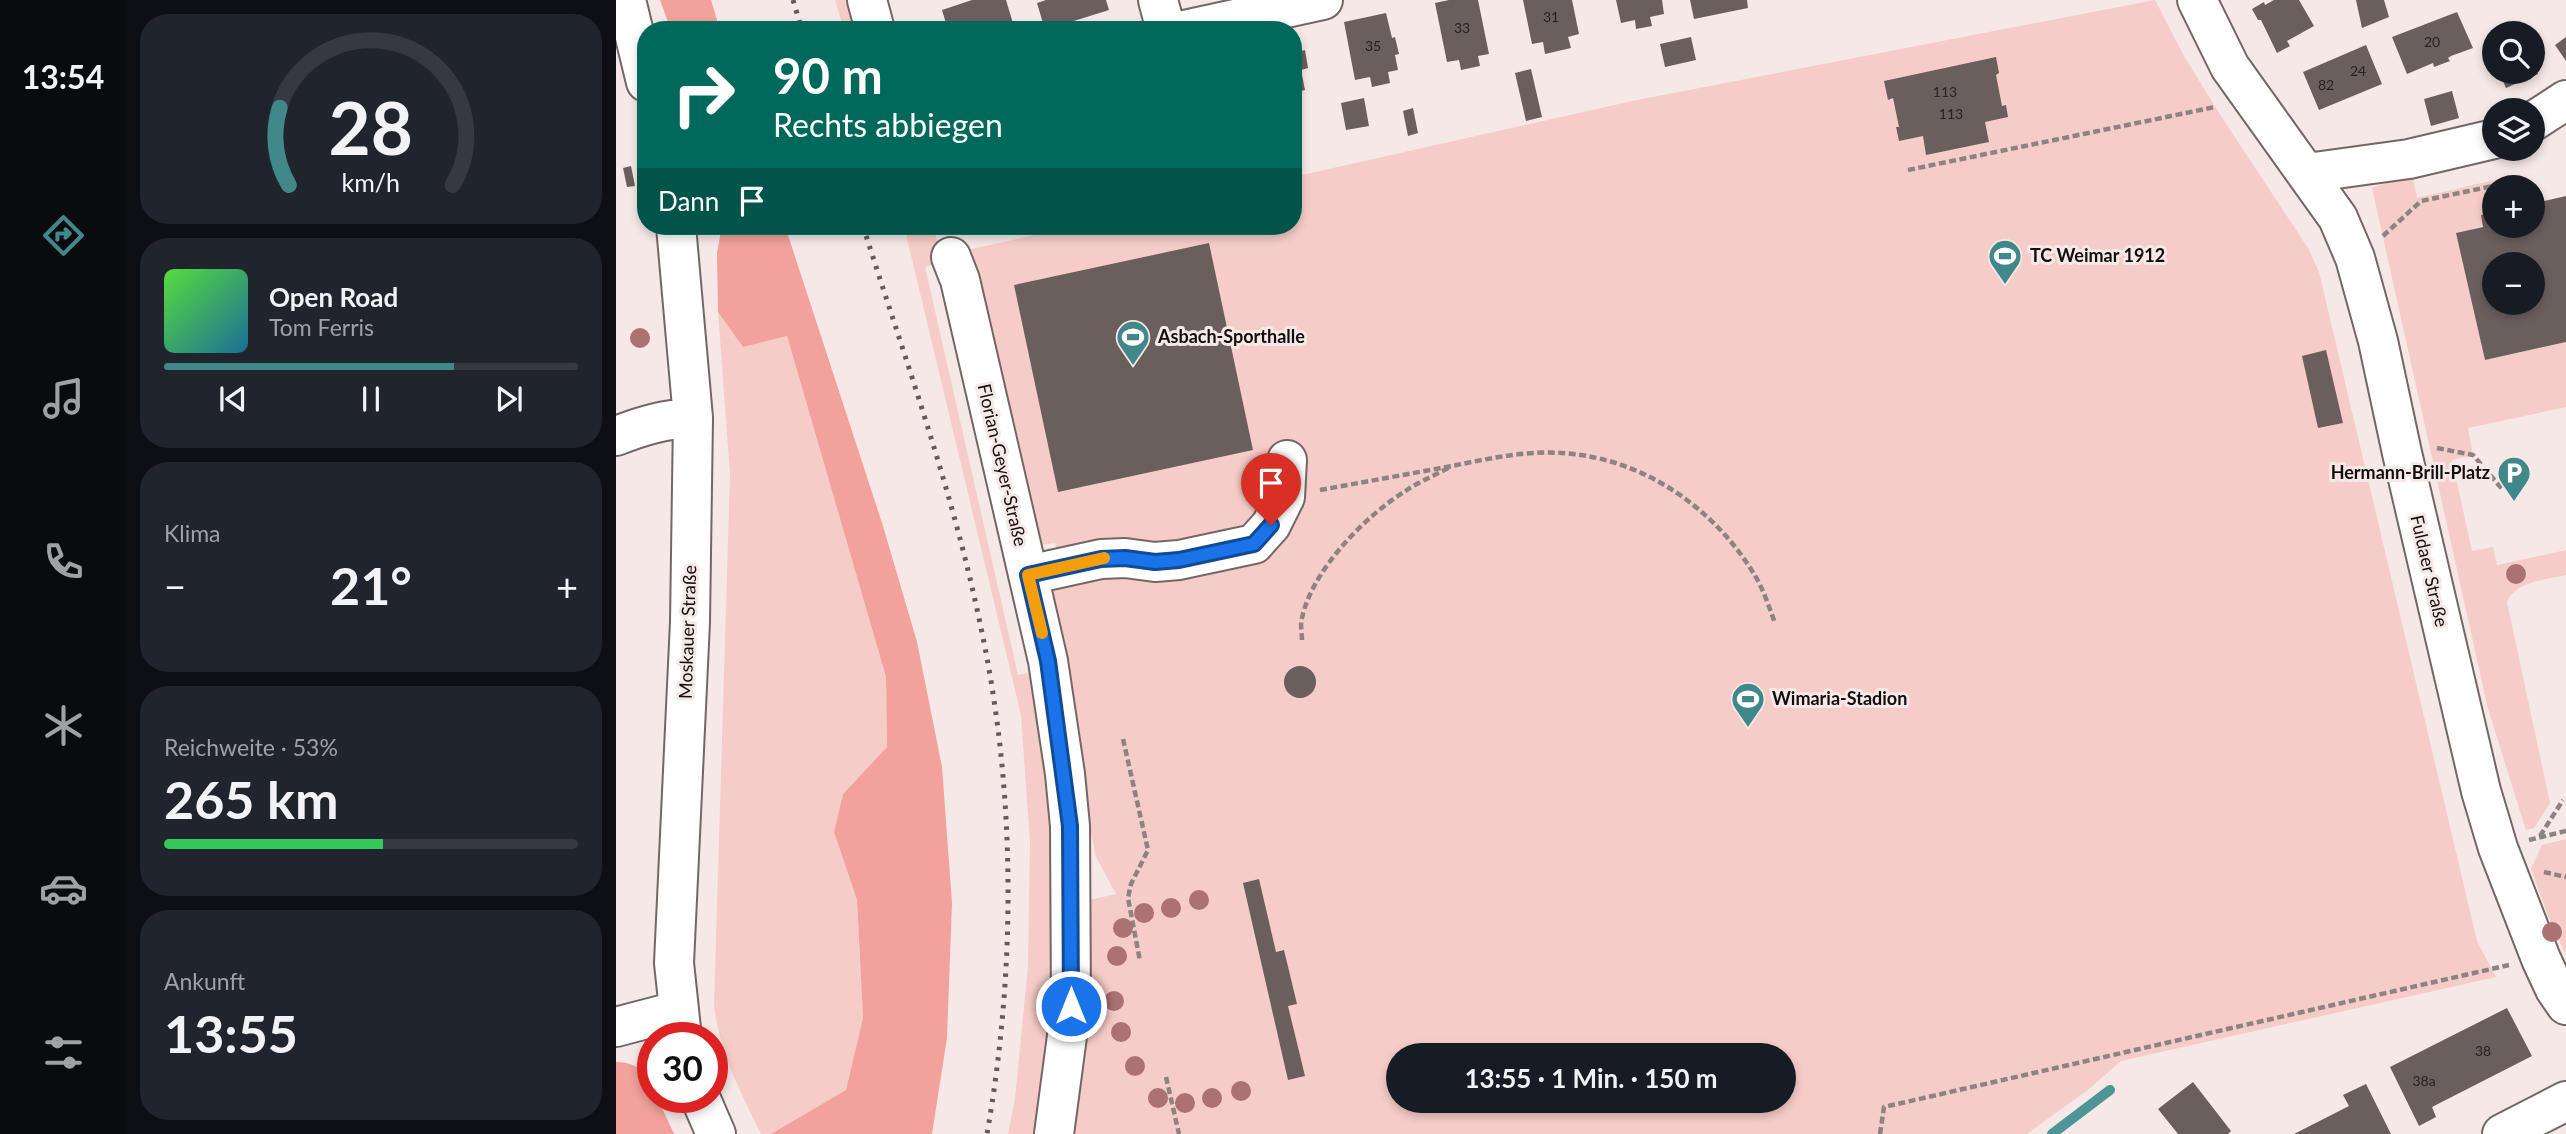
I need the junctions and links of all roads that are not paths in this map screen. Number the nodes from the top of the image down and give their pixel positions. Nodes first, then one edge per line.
1 (626, 0) edge
2 (867, 0) edge
3 (1158, 0) edge
4 (1324, 0) edge
5 (2197, 0) edge
6 (873, 21) edge
7 (1164, 21) edge
8 (1226, 21) edge
9 (637, 45) edge
10 (2566, 100) edge
11 (2545, 113) edge
12 (2482, 142) edge
13 (2307, 173) junction
14 (677, 235) edge
15 (951, 257) dead end
16 (693, 418) junction
17 (616, 436) edge
18 (1287, 460) dead end
19 (1028, 575) junction
20 (2566, 1005) edge
21 (680, 1022) edge
22 (637, 1026) edge
23 (616, 1027) edge
24 (2566, 1101) edge
25 (707, 1113) edge
26 (716, 1134) edge
27 (1054, 1134) edge
28 (2502, 1134) edge

1 - 9 street
2 - 6 street
3 - 7 street
4 - 8 street
5 - 13 street, Fuldaer Straße
10 - 11 street
12 - 13 street
13 - 20 street, Fuldaer Straße
14 - 16 street, Moskauer Straße
15 - 19 street, Florian-Geyer-Straße
16 - 17 street
16 - 21 street, Moskauer Straße
18 - 19 street
19 - 27 street, Florian-Geyer-Straße
22 - 23 street
24 - 28 street
25 - 26 street

